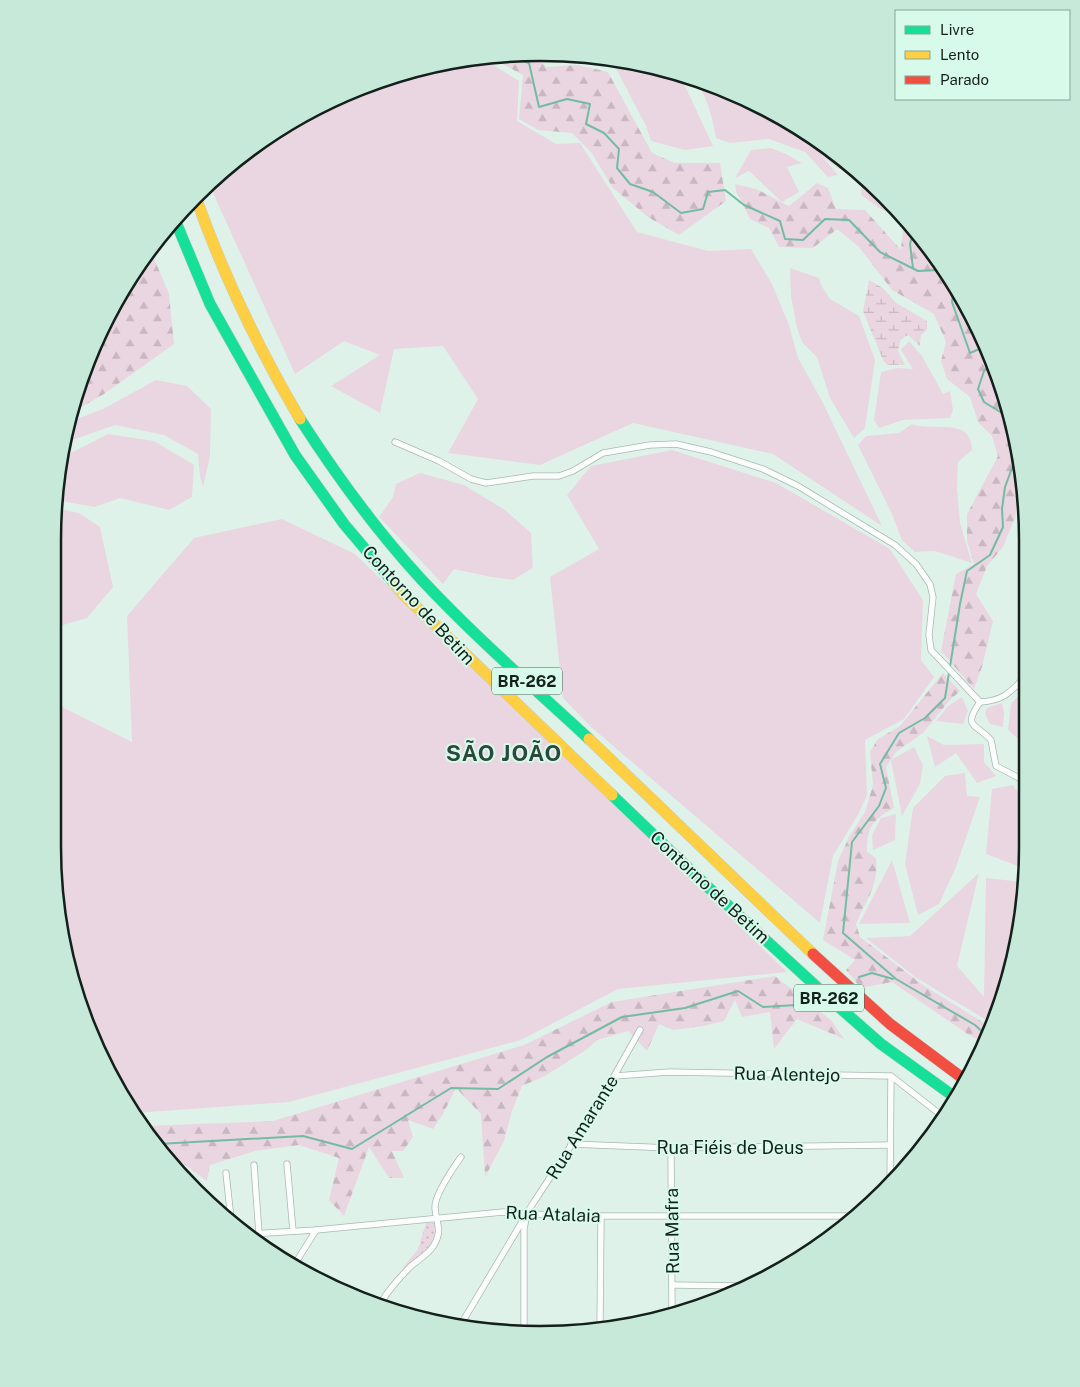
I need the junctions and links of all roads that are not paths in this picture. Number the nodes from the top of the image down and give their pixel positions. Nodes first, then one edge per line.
1 (198, 204) edge
2 (178, 227) edge
3 (395, 442) dead end
4 (1019, 683) edge
5 (980, 702) junction
6 (1019, 778) edge
7 (640, 1030) dead end
8 (615, 1076) junction
9 (891, 1076) junction
10 (960, 1076) edge
11 (950, 1094) edge
12 (938, 1113) edge
13 (571, 1144) junction
14 (890, 1145) junction
15 (671, 1148) junction
16 (461, 1157) dead end
17 (287, 1164) dead end
18 (254, 1166) dead end
19 (226, 1173) dead end
20 (890, 1174) edge
21 (230, 1212) edge
22 (527, 1214) junction
23 (601, 1216) junction
24 (672, 1216) junction
25 (845, 1216) edge
26 (438, 1217) junction
27 (316, 1230) junction
28 (293, 1231) junction
29 (259, 1234) joint
30 (298, 1260) edge
31 (673, 1286) junction
32 (730, 1286) edge
33 (384, 1299) edge
34 (672, 1307) edge
35 (464, 1320) edge
36 (600, 1322) edge
37 (524, 1325) edge

1 - 10 highway, Contorno de Betim / BR-262
2 - 11 highway, Contorno de Betim / BR-262
3 - 5 street
4 - 5 street
5 - 6 street
7 - 8 street, Rua Amarante
8 - 9 street, Rua Alentejo
8 - 13 street, Rua Amarante
9 - 12 street
9 - 14 street
13 - 15 street, Rua Fiéis de Deus
13 - 22 street, Rua Amarante
14 - 15 street, Rua Fiéis de Deus
14 - 20 street
15 - 24 street, Rua Mafra
16 - 26 street
17 - 28 street
18 - 29 street
19 - 21 street
22 - 23 street, Rua Atalaia
22 - 26 street, Rua Atalaia
22 - 35 street, Rua Amarante
22 - 37 street
23 - 24 street, Rua Atalaia
23 - 36 street
24 - 25 street, Rua Atalaia
24 - 31 street, Rua Mafra
26 - 27 street, Rua Atalaia
26 - 33 street
27 - 28 street, Rua Atalaia
27 - 30 street
28 - 29 street, Rua Atalaia
31 - 32 street
31 - 34 street, Rua Mafra

